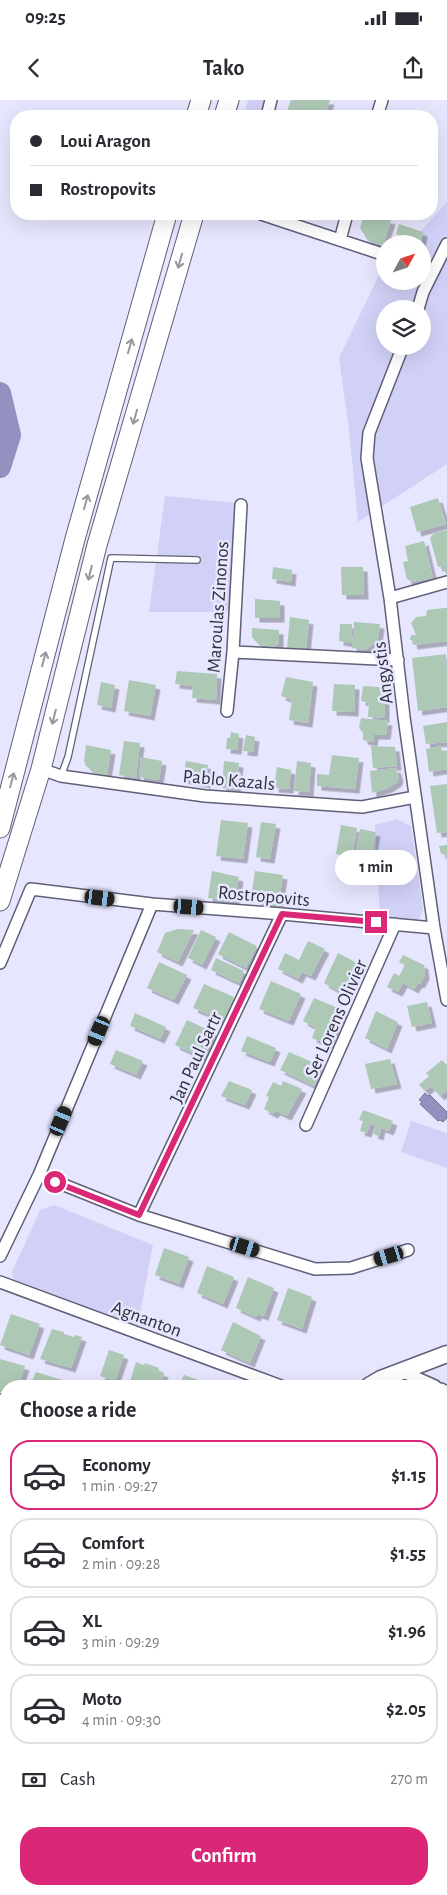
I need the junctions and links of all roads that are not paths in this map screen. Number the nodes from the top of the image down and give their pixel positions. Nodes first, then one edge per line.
1 (165, 220) edge
2 (192, 220) edge
3 (279, 220) edge
4 (346, 220) edge
5 (340, 240) junction
6 (447, 244) edge
7 (376, 252) edge
8 (431, 266) edge
9 (399, 355) edge
10 (241, 505) dead end
11 (197, 560) dead end
12 (447, 582) edge
13 (390, 598) junction
14 (233, 652) junction
15 (398, 660) junction
16 (227, 711) dead end
17 (41, 769) junction
18 (61, 776) junction
19 (415, 797) junction
20 (0, 828) edge
21 (0, 901) edge
22 (152, 904) junction
23 (282, 914) junction
24 (395, 924) junction
25 (434, 928) junction
26 (0, 963) edge
27 (447, 1000) edge
28 (306, 1125) dead end
29 (38, 1175) junction
30 (139, 1215) junction
31 (408, 1250) dead end
32 (0, 1256) edge
33 (0, 1282) edge
34 (447, 1354) edge
35 (401, 1371) junction
36 (265, 1380) edge
37 (380, 1380) edge
38 (421, 1380) edge

20 -> 1 main road
2 -> 17 main road
3 - 5 street
4 - 5 street
5 - 7 street
6 - 8 street
9 - 13 street, Angystis
10 - 14 street, Maroulas Zinonos
11 - 18 lane
12 - 13 street
13 - 15 street, Angystis
14 - 15 street
14 - 16 street, Maroulas Zinonos
15 - 19 street, Angystis
17 - 18 street, Pablo Kazals
17 - 21 main road
18 - 19 street, Pablo Kazals
19 - 25 street, Angystis
22 - 23 street, Rostropovits
22 - 26 street, Rostropovits
22 - 29 street
23 - 24 street, Rostropovits
23 - 30 street, Jan Paul Sartr
24 - 25 street, Rostropovits
24 - 28 street, Ser Lorens Olivier
25 - 27 street, Angystis
29 - 30 street
29 - 32 street
30 - 31 street
33 - 36 street, Agnanton
34 - 35 street
35 - 37 street
35 - 38 street

